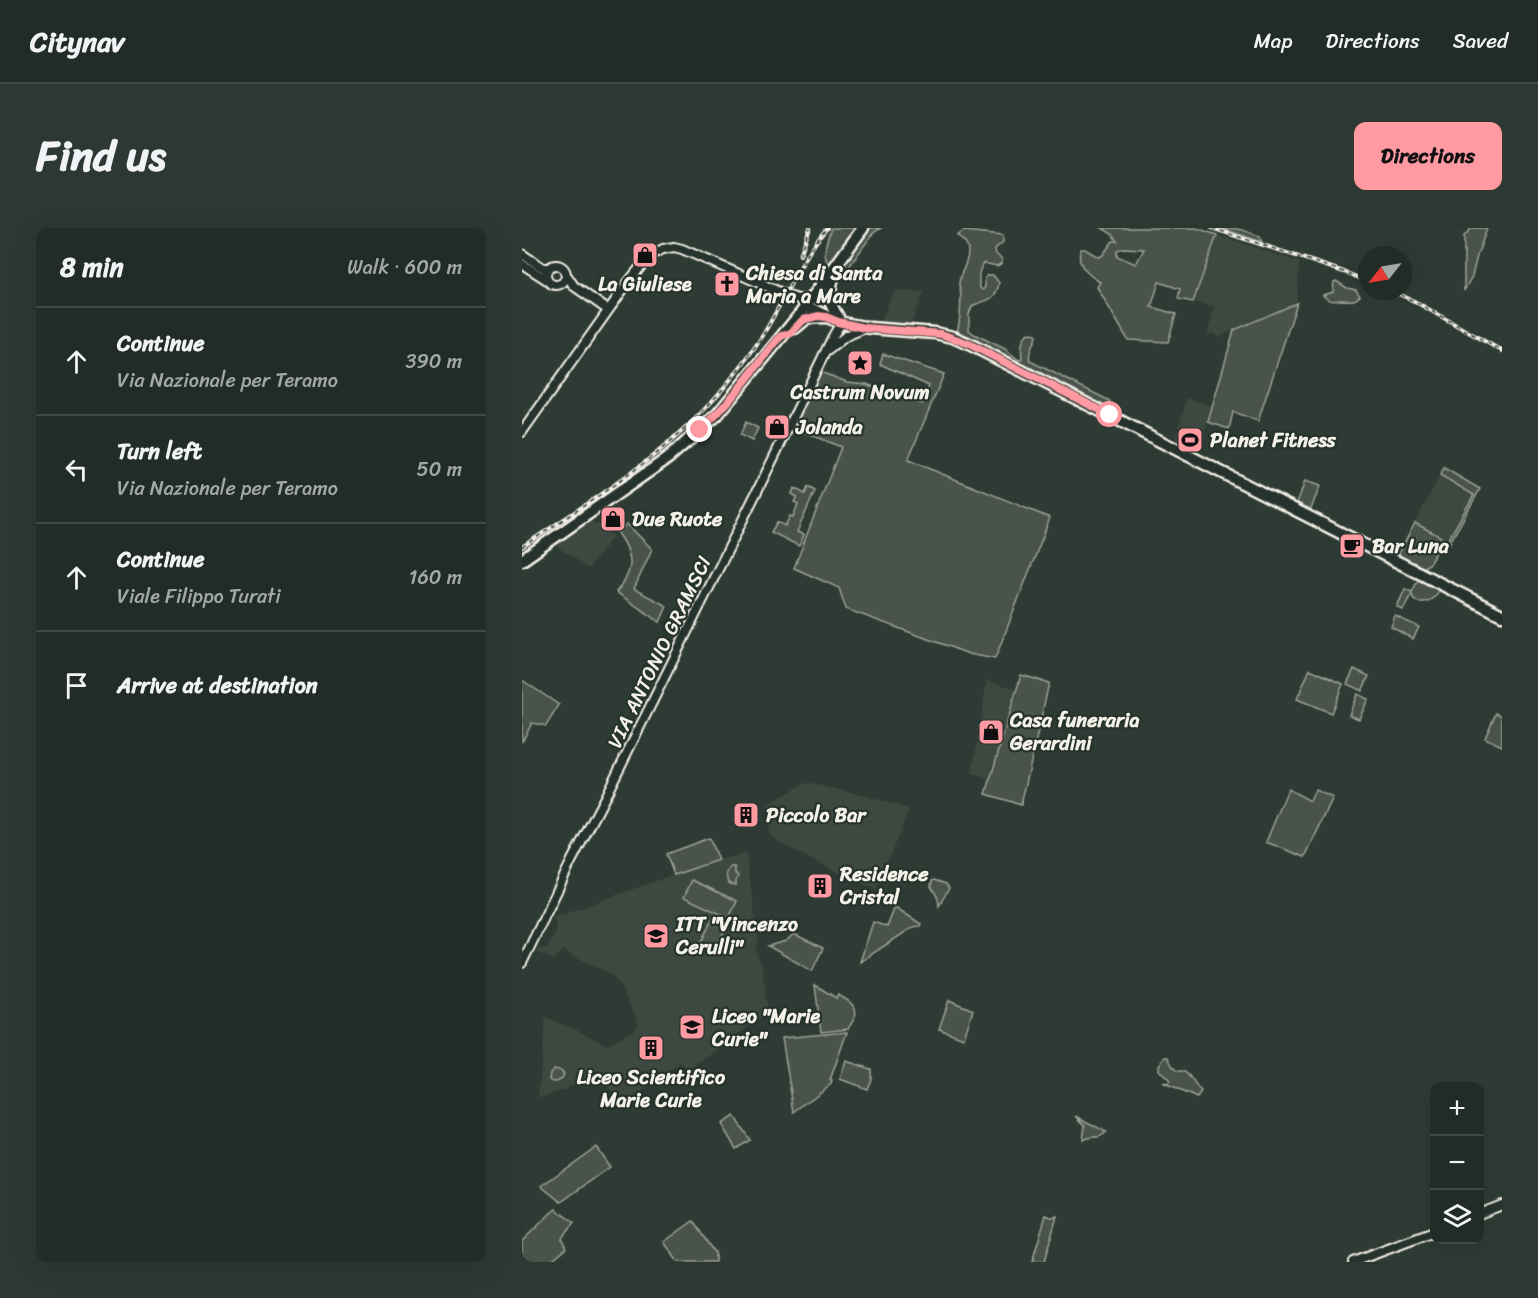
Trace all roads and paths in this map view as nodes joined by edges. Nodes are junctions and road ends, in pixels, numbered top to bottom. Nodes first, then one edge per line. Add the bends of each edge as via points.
1 (862, 231) edge
2 (522, 254) edge
3 (522, 264) edge
4 (835, 267) junction
5 (549, 268) junction
6 (565, 273) junction
7 (547, 280) junction
8 (558, 284) junction
9 (574, 286) junction
10 (809, 302) junction
11 (608, 310) junction
12 (826, 317) junction
13 (842, 320) junction
14 (865, 328) junction
15 (781, 336) junction
16 (836, 338) junction
17 (522, 432) edge
18 (522, 560) edge
19 (1502, 615) edge
20 (522, 963) edge
21 (1502, 1205) edge
22 (1484, 1212) edge
23 (1430, 1233) edge
24 (1353, 1262) edge

1 - 4 main road
2 - 5 street
3 - 7 street
4 - 10 main road
4 - 13 main road via 829,295
5 - 6 street via 558,266
5 - 7 street
6 - 8 street via 565,279
6 - 9 street
7 - 8 street
8 - 9 street
9 - 11 street
10 - 11 street, bridge via 674,248 649,256
10 - 12 main road
10 - 13 main road
10 - 15 main road
11 - 17 street
12 - 13 main road
12 - 15 main road via 807,318 791,333
12 - 16 street
13 - 14 main road
13 - 16 street, VIA ANTONIO GRAMSCI
14 - 16 street
14 - 19 main road via 934,333 967,343
15 - 18 main road via 717,415 668,458
16 - 20 street, VIA ANTONIO GRAMSCI via 824,355
21 - 22 street
23 - 24 street

